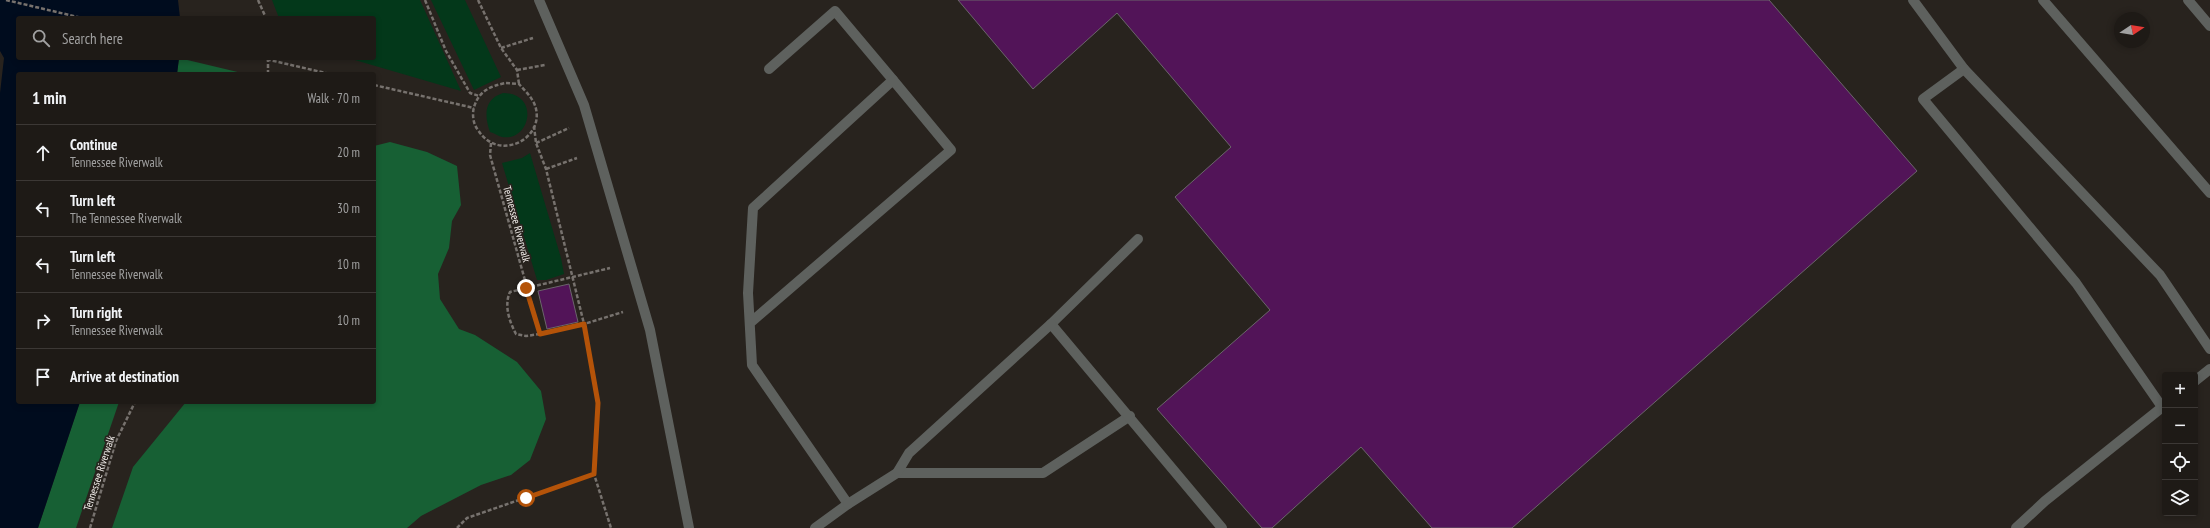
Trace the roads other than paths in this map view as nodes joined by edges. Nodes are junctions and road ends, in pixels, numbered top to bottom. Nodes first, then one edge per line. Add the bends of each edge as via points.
1 (539, 0) edge
2 (1913, 0) edge
3 (2043, 0) edge
4 (2188, 0) edge
5 (2210, 26) edge
6 (770, 69) dead end
7 (1964, 69) junction
8 (893, 80) junction
9 (2210, 193) edge
10 (1138, 240) dead end
11 (750, 323) junction
12 (1051, 324) junction
13 (2210, 348) edge
14 (2210, 370) edge
15 (2198, 379) edge
16 (2162, 403) edge
17 (2162, 408) edge
18 (1130, 416) junction
19 (897, 473) junction
20 (848, 504) junction
21 (689, 528) edge
22 (815, 528) edge
23 (1222, 528) edge
24 (2016, 528) edge

1 - 21 street via 584,106 650,330
2 - 7 street
3 - 9 street
4 - 5 street
6 - 8 street via 836,11
7 - 13 street via 2160,275
7 - 16 street via 1924,99 2076,283
8 - 11 street via 753,208 748,293
8 - 11 street via 951,150
10 - 12 street
11 - 20 street via 752,365
12 - 18 street
12 - 19 street via 909,453
14 - 15 street
17 - 24 street via 2045,501
18 - 19 street via 1043,473
18 - 23 street
19 - 20 street
20 - 22 street

